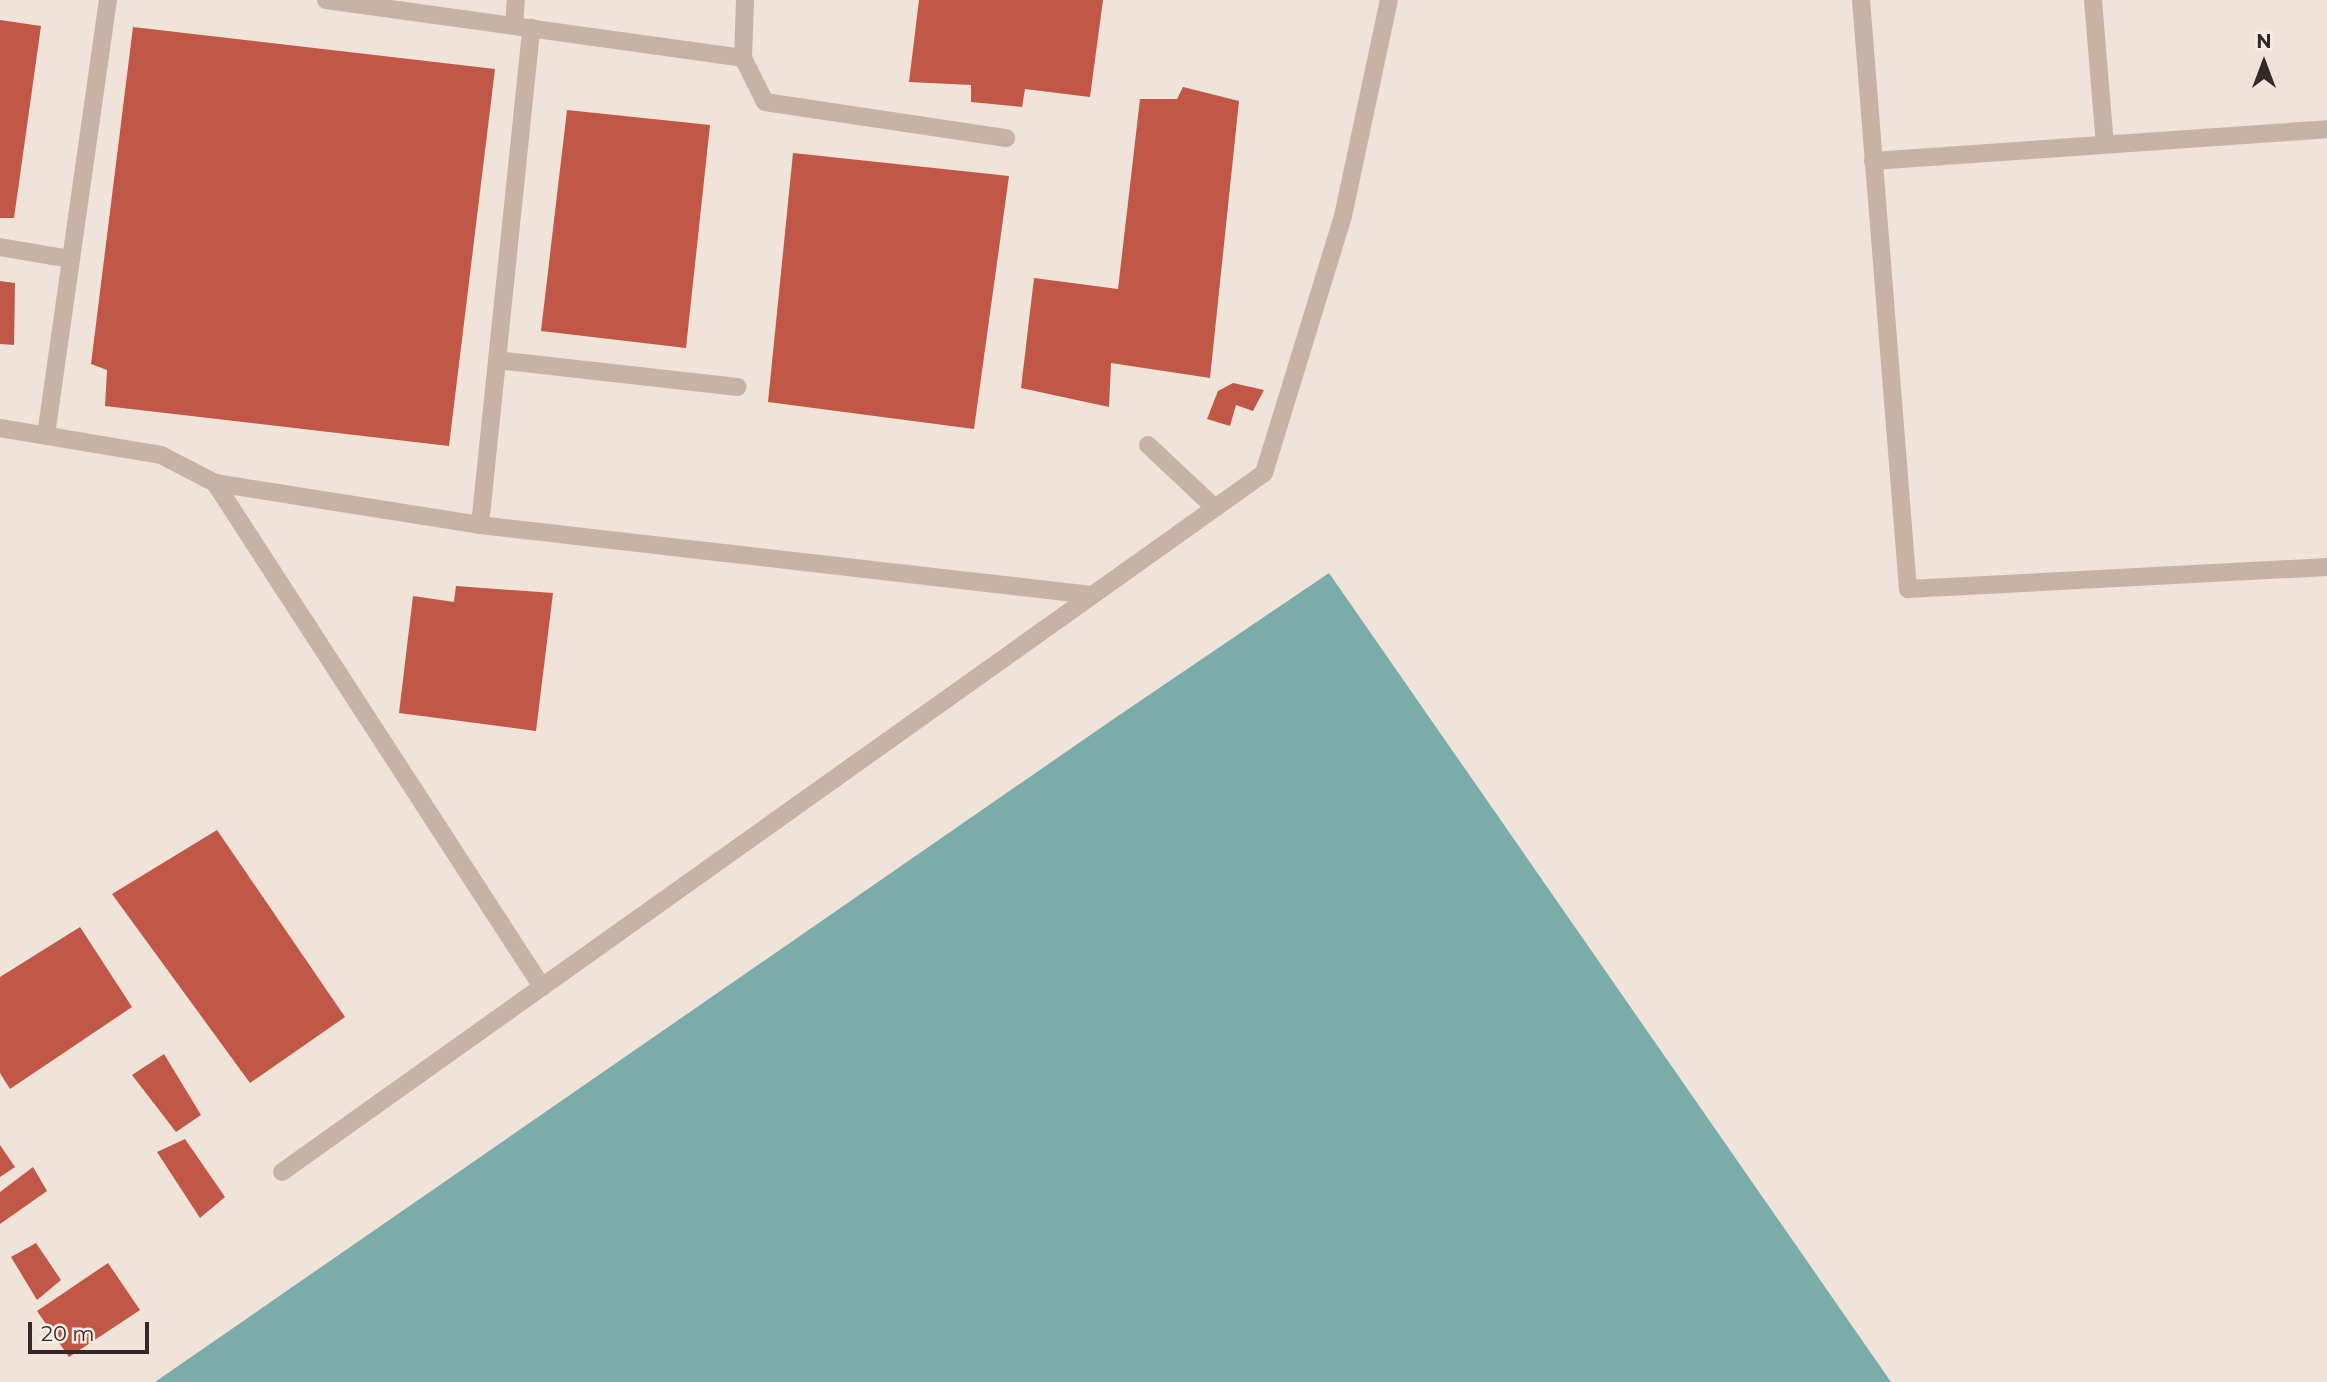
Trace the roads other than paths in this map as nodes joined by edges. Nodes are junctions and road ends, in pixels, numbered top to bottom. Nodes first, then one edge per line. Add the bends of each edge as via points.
1 (108, 0) edge
2 (327, 0) edge
3 (516, 0) edge
4 (745, 0) edge
5 (1389, 0) edge
6 (1861, 0) edge
7 (2093, 0) edge
8 (352, 1) edge
9 (522, 27) junction
10 (743, 58) junction
11 (2327, 129) edge
12 (1006, 138) dead end
13 (2105, 145) junction
14 (1873, 161) junction
15 (0, 247) edge
16 (71, 259) junction
17 (497, 360) junction
18 (737, 387) dead end
19 (0, 428) edge
20 (46, 435) junction
21 (1148, 445) dead end
22 (215, 483) junction
23 (1215, 508) junction
24 (480, 525) junction
25 (2327, 567) edge
26 (1093, 595) junction
27 (542, 987) junction
28 (282, 1172) dead end

1 - 16 street
2 - 8 street
3 - 9 street
4 - 10 street
5 - 23 street via 1343,216 1264,473
6 - 14 street
7 - 13 street
8 - 9 street
9 - 10 street
9 - 17 street
10 - 12 street via 765,102
11 - 13 street
13 - 14 street
14 - 25 street via 1908,589
15 - 16 street
16 - 20 street
17 - 18 street
17 - 24 street
19 - 20 street
20 - 22 street via 161,455
21 - 23 street
22 - 24 street
22 - 27 street
23 - 26 street
24 - 26 street
26 - 27 street
27 - 28 street

